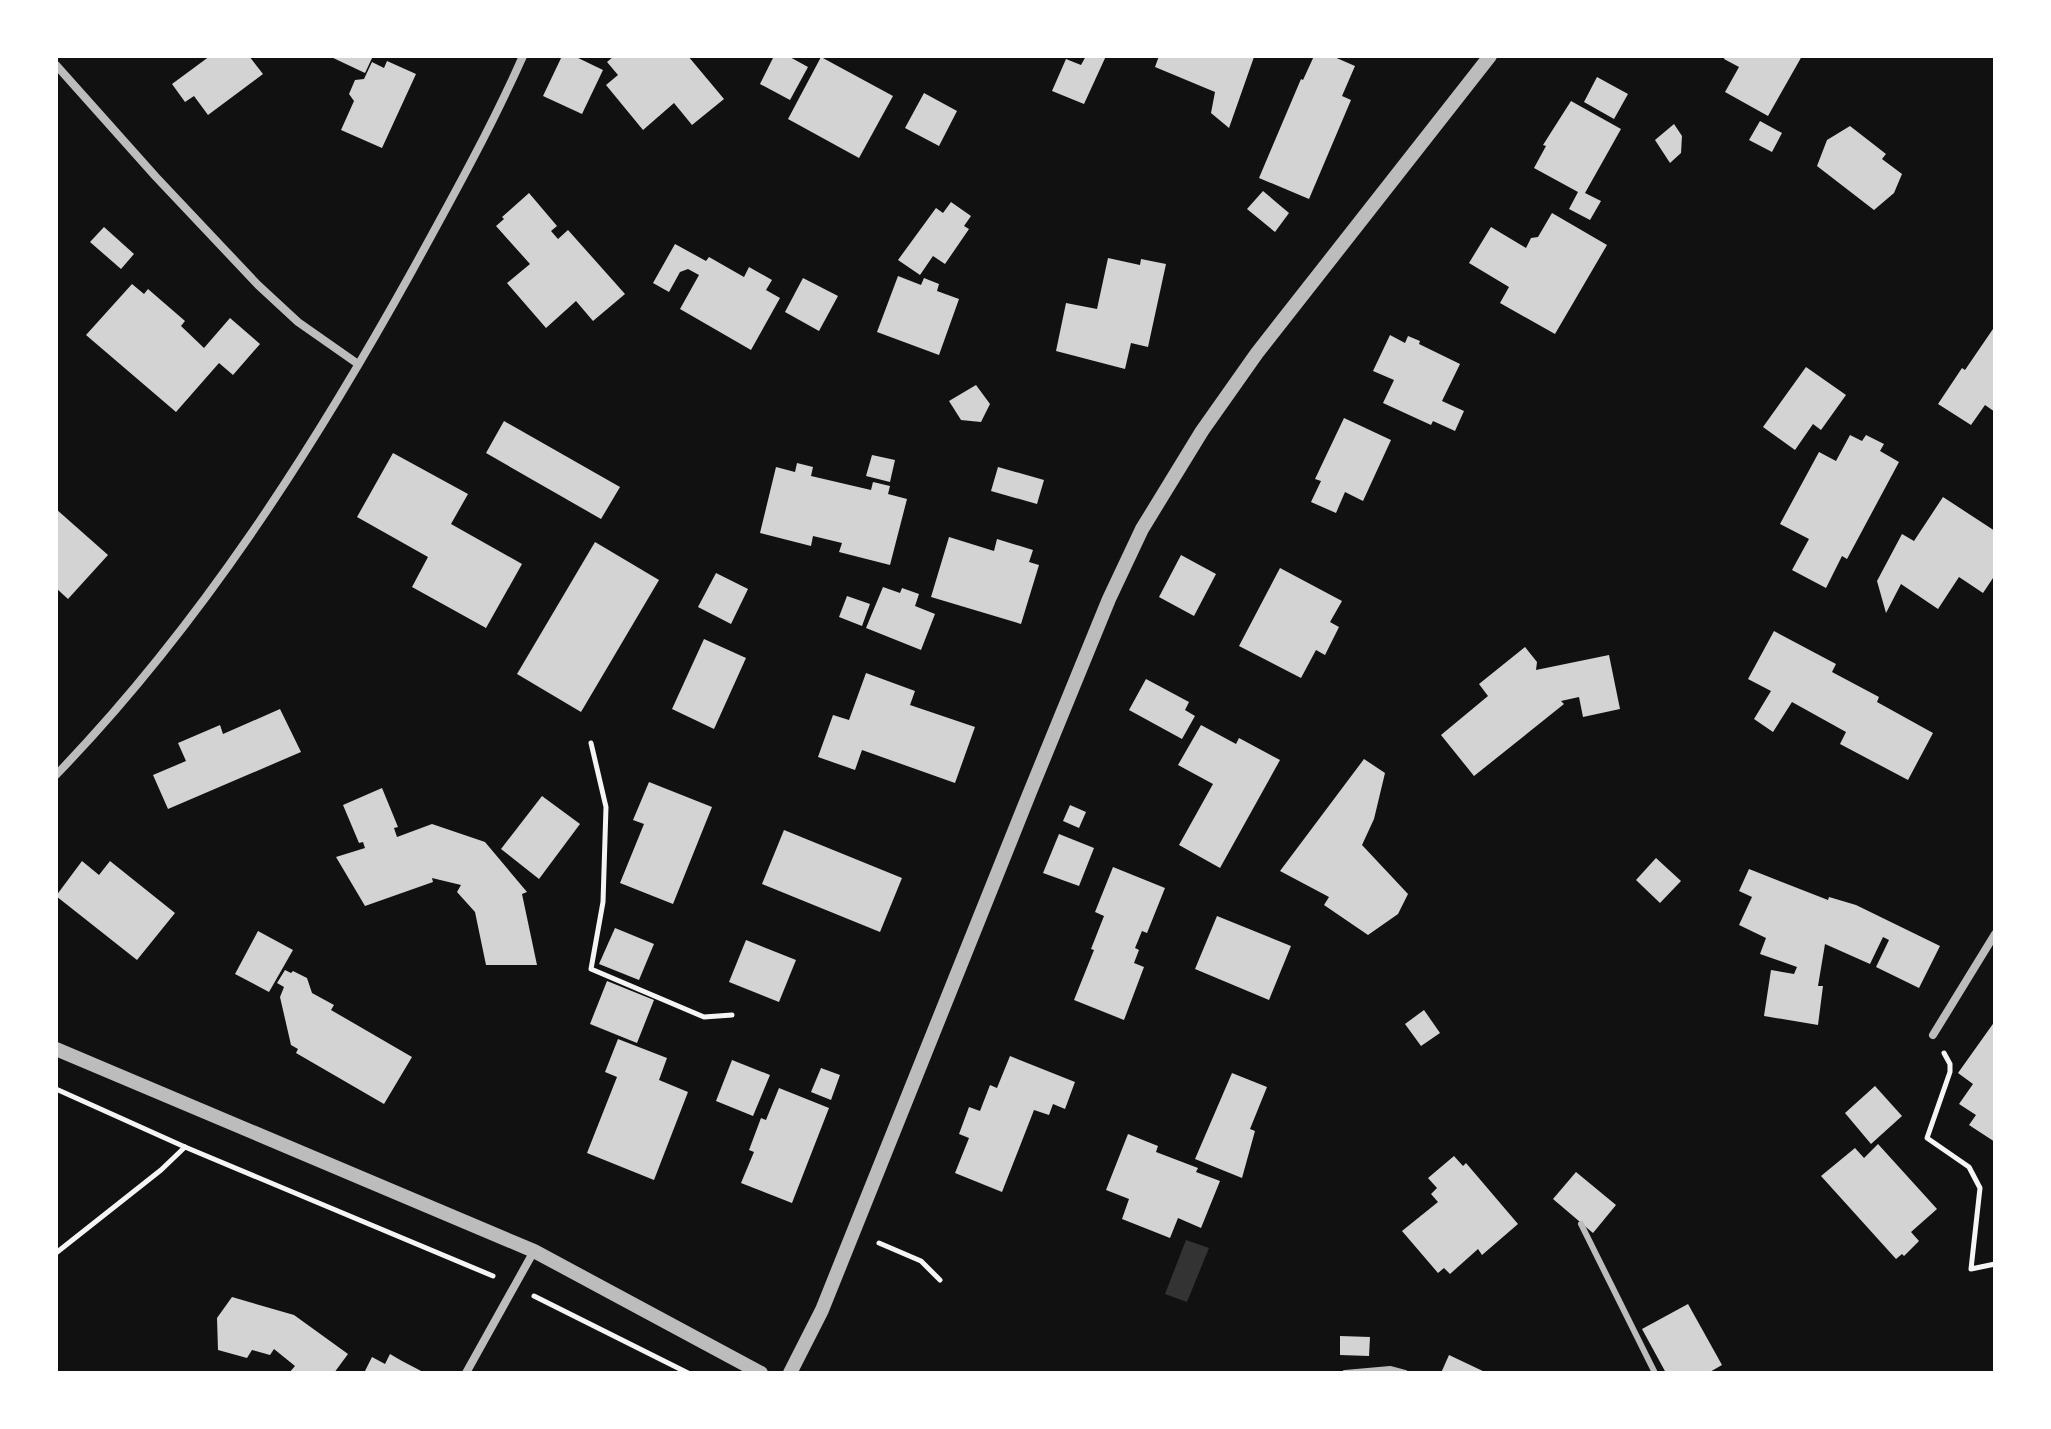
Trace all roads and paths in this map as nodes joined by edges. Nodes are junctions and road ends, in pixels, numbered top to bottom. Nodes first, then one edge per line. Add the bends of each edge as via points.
1 (523, 56) edge
2 (1490, 56) edge
3 (56, 65) edge
4 (358, 364) junction
5 (591, 743) dead end
6 (56, 775) edge
7 (1995, 934) edge
8 (732, 1015) dead end
9 (1933, 1035) dead end
10 (56, 1049) edge
11 (1950, 1072) dead end
12 (56, 1089) edge
13 (185, 1147) junction
14 (1581, 1224) dead end
15 (878, 1242) dead end
16 (534, 1251) junction
17 (56, 1253) edge
18 (1995, 1264) edge
19 (940, 1280) dead end
20 (513, 1285) junction
21 (466, 1373) edge
22 (688, 1373) edge
23 (761, 1373) edge
24 (790, 1373) edge
25 (1345, 1373) edge
26 (1405, 1373) edge
27 (1655, 1373) edge

1 - 4 street via 492,126
2 - 24 street via 1257,353 1142,529 827,1297
3 - 4 street via 258,285 298,322
4 - 6 street via 249,538 140,681
5 - 8 path via 606,807 603,902 591,969 704,1017
7 - 9 street
10 - 16 street
11 - 18 path via 1927,1138 1969,1167 1980,1188 1971,1269
12 - 13 path
13 - 17 path
13 - 20 path
14 - 27 lane
15 - 19 path via 921,1261
16 - 20 street
16 - 23 street
20 - 21 street
20 - 22 path
25 - 26 lane

